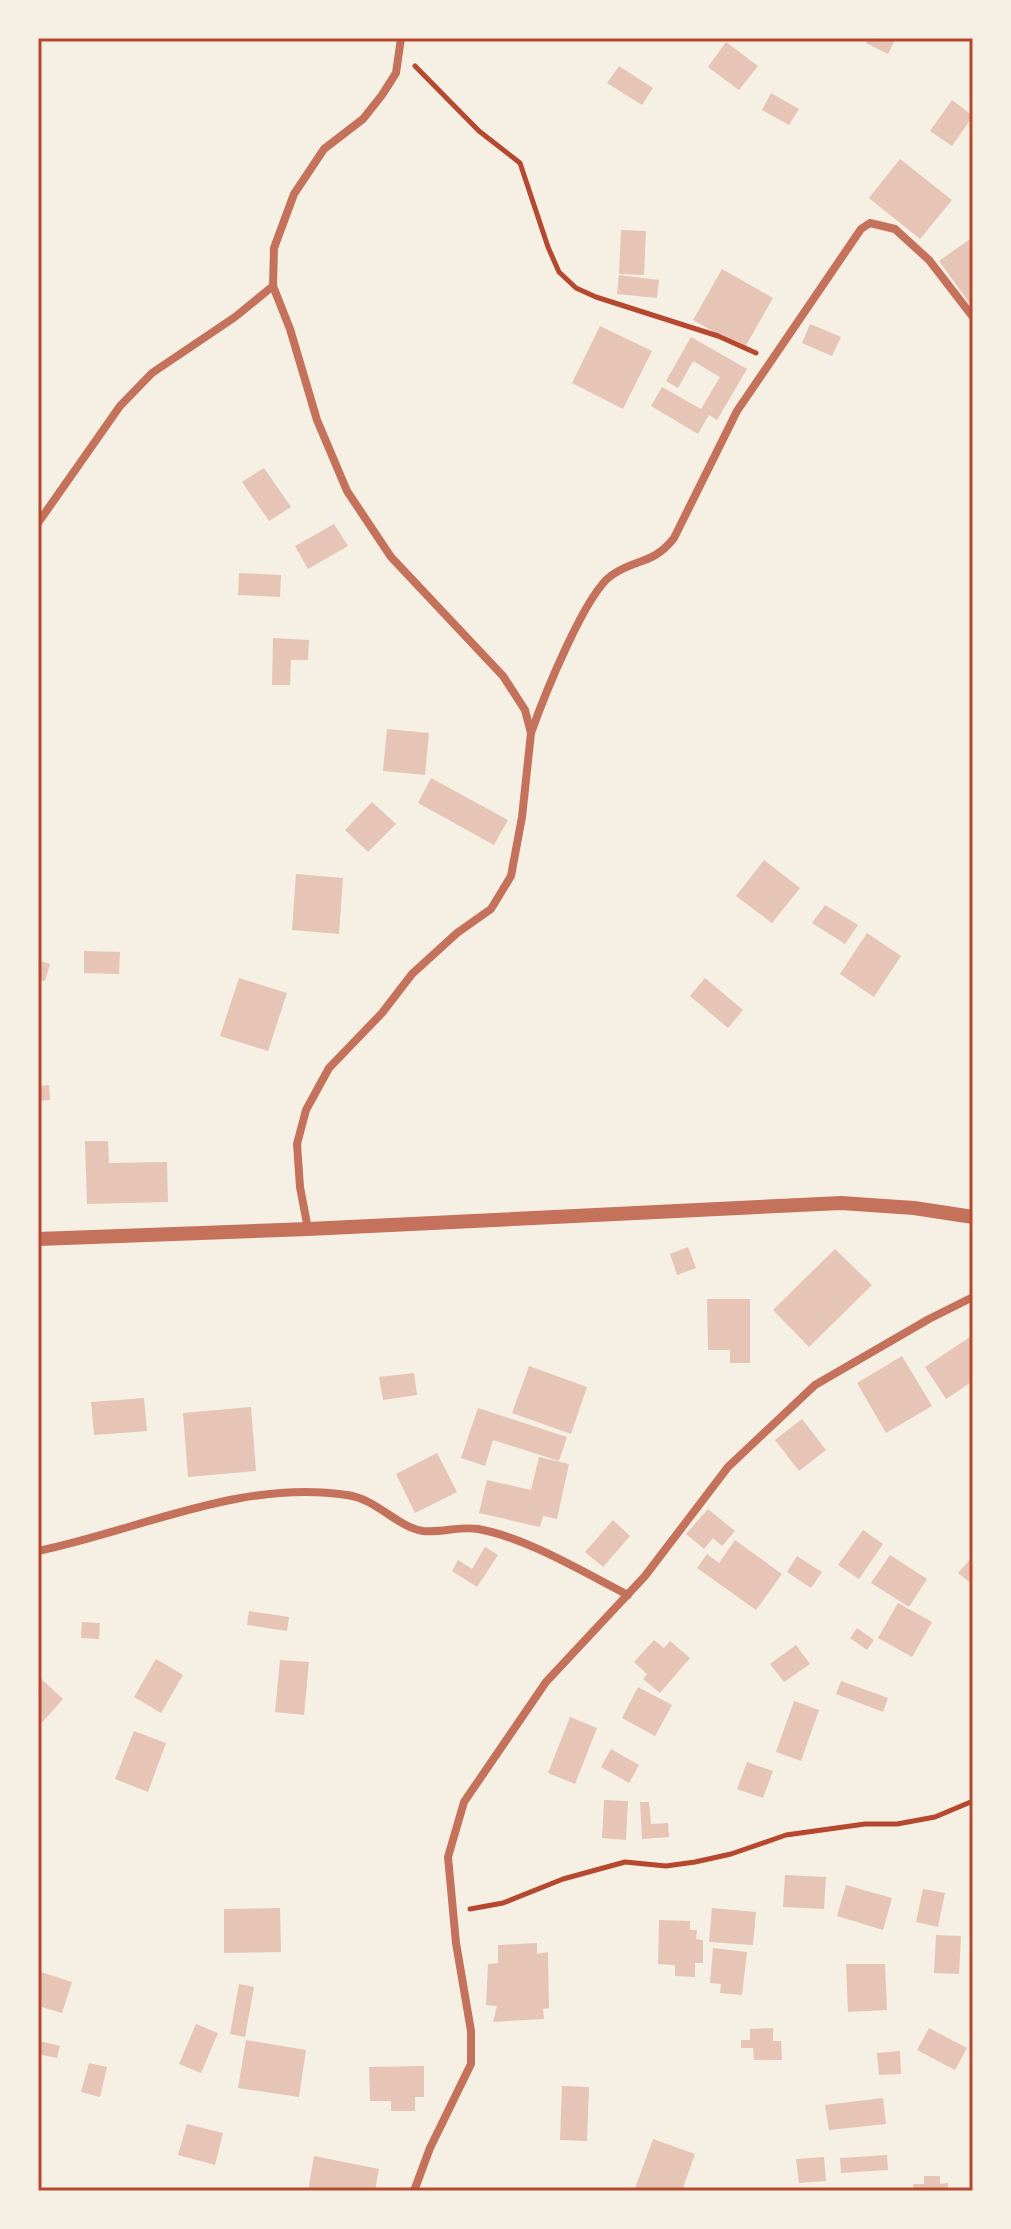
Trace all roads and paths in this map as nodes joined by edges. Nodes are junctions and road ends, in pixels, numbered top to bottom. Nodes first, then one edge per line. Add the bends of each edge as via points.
1 (400, 43) edge
2 (273, 286) junction
3 (973, 317) edge
4 (770, 360) junction
5 (38, 523) edge
6 (531, 733) junction
7 (973, 1217) edge
8 (308, 1229) junction
9 (38, 1239) edge
10 (973, 1297) edge
11 (38, 1551) edge
12 (628, 1595) junction
13 (973, 1801) edge
14 (453, 1913) junction
15 (414, 2191) edge

1 - 2 street via 396,73 382,95 363,119 324,149 294,194 274,248
1 - 4 path via 451,105 520,163 559,272 576,288 718,336
2 - 5 street via 152,373 120,406
2 - 6 street via 317,420 347,491 391,557 503,676 525,710
3 - 4 street via 929,260 895,229 870,223 850,242
4 - 6 street via 737,411 674,538 663,552 611,575 598,588 550,680
6 - 8 street via 511,876 491,909 412,974 329,1068 306,1110 297,1144
7 - 8 street via 841,1203
8 - 9 street
10 - 12 street via 815,1385 728,1467
11 - 12 street via 195,1507 277,1492 318,1491 352,1495 424,1531 477,1529 520,1543
12 - 14 street via 546,1682 464,1802 448,1857
13 - 14 path via 935,1817 786,1835 695,1862 625,1862 503,1903
14 - 15 street via 471,2064

